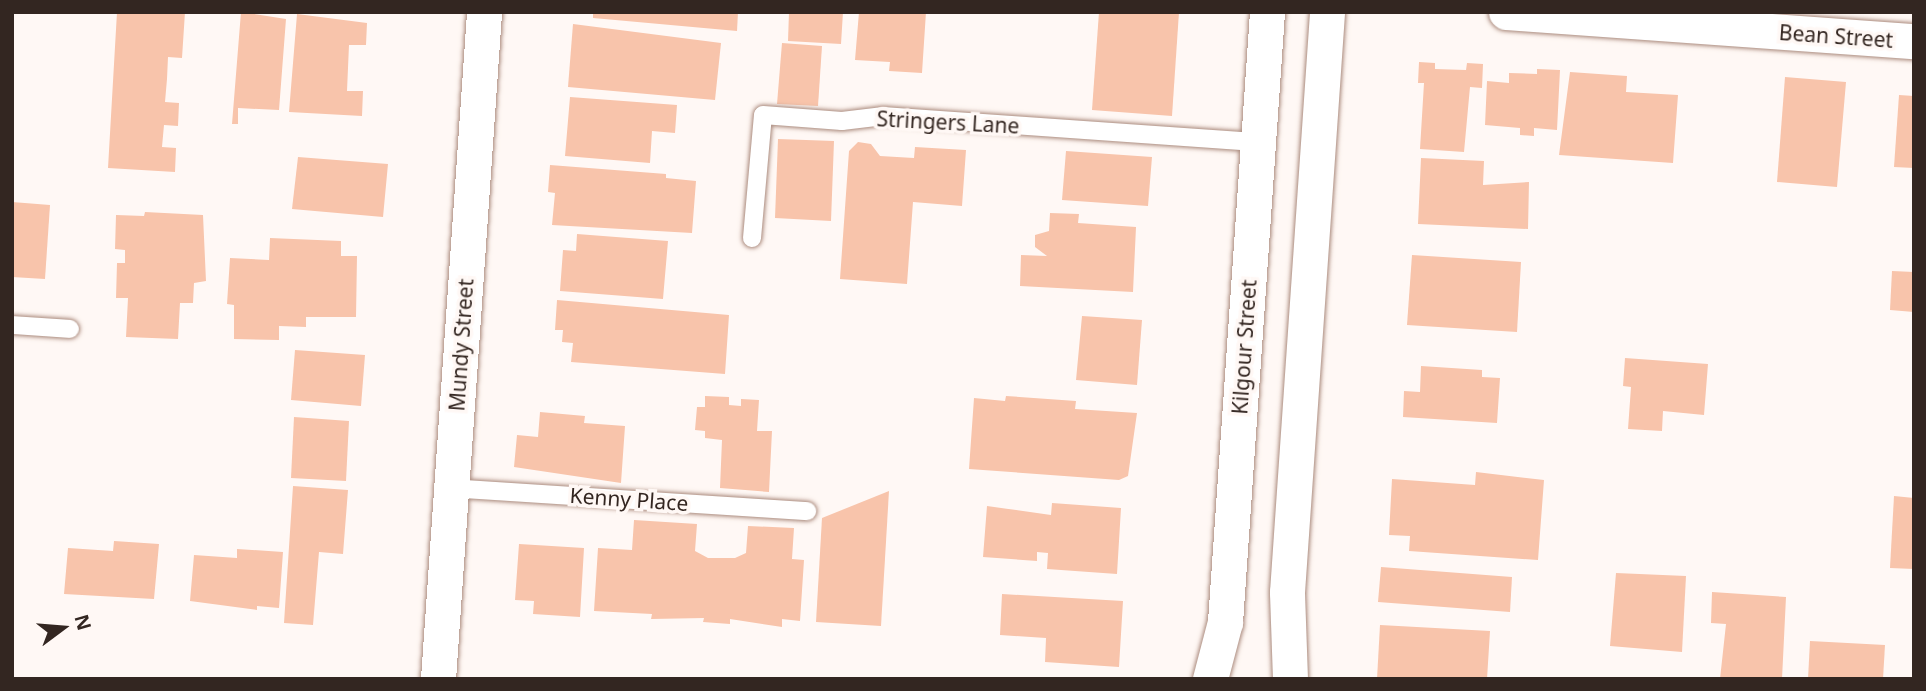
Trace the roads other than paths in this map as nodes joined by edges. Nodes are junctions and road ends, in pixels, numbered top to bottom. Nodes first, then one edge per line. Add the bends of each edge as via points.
1 (484, 12) edge
2 (1267, 12) edge
3 (1327, 12) edge
4 (1506, 12) edge
5 (1744, 21) edge
6 (1914, 41) edge
7 (1257, 142) junction
8 (752, 238) dead end
9 (12, 325) edge
10 (70, 329) dead end
11 (450, 488) junction
12 (807, 511) dead end
13 (438, 679) edge
14 (1210, 679) edge
15 (1290, 679) edge

1 - 11 street, Mundy Street
2 - 7 street, Kilgour Street
3 - 15 street via 1287,592
4 - 5 street, Bean Street
5 - 6 street, Bean Street
7 - 8 lane, Stringers Lane via 884,116 842,121 763,115
7 - 14 street, Kilgour Street via 1225,622
9 - 10 lane
11 - 12 lane, Kenny Place
11 - 13 street, Mundy Street

